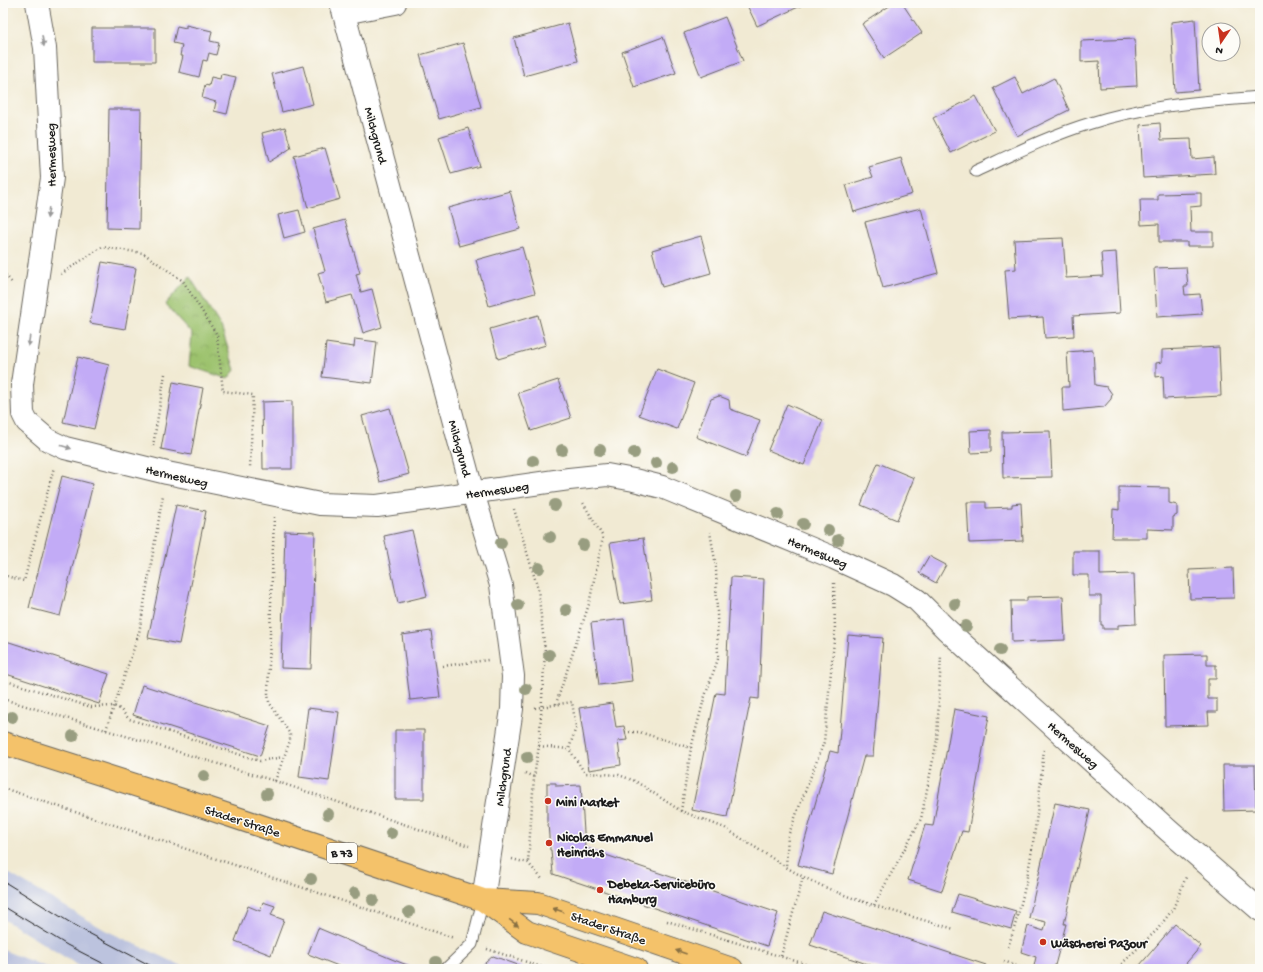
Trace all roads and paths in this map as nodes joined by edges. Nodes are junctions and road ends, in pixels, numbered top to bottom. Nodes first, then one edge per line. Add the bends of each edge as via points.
1 (37, 3) edge
2 (395, 3) edge
3 (343, 8) edge
4 (1260, 97) edge
5 (976, 171) dead end
6 (37, 290) junction
7 (165, 374) dead end
8 (65, 448) junction
9 (158, 470) junction
10 (569, 478) junction
11 (507, 488) junction
12 (248, 491) junction
13 (473, 493) junction
14 (275, 496) junction
15 (706, 505) junction
16 (834, 558) junction
17 (3, 574) edge
18 (946, 629) junction
19 (485, 660) dead end
20 (443, 666) dead end
21 (3, 680) edge
22 (3, 699) edge
23 (556, 704) junction
24 (114, 706) junction
25 (540, 708) junction
26 (512, 710) junction
27 (1048, 720) junction
28 (106, 730) junction
29 (625, 732) dead end
30 (3, 743) edge
31 (539, 746) junction
32 (691, 748) junction
33 (570, 749) junction
34 (283, 757) junction
35 (275, 781) junction
36 (3, 788) edge
37 (681, 810) junction
38 (491, 853) junction
39 (1194, 853) junction
40 (528, 863) junction
41 (786, 867) junction
42 (803, 877) junction
43 (545, 883) dead end
44 (483, 900) junction
45 (874, 905) junction
46 (1260, 910) edge
47 (659, 918) dead end
48 (954, 929) dead end
49 (472, 944) junction
50 (1008, 947) dead end
51 (781, 956) junction
52 (1004, 961) dead end
53 (446, 969) edge
54 (548, 969) edge
55 (636, 969) edge
56 (732, 969) edge
57 (821, 969) edge
58 (1024, 969) edge
59 (1116, 969) edge

1 -> 6 street, Hermesweg via 45,48 52,178
2 - 3 street
3 - 13 street, Milchgrund
4 - 5 lane via 1157,107 1092,122
6 -> 8 street, Hermesweg via 22,384 23,414 36,431
6 - 12 path via 102,247 143,253 183,281 217,335 223,391 253,396
7 - 9 path
8 -> 9 street, Hermesweg
8 - 17 path via 55,463 24,581
9 - 12 street, Hermesweg
9 - 24 path via 139,633
10 - 11 street, Hermesweg
10 - 15 street, Hermesweg via 607,475 634,480 662,487
10 - 23 path via 603,537 589,604
11 - 13 street, Hermesweg
11 - 25 path via 538,589 545,652
12 - 14 street, Hermesweg
13 - 14 street, Hermesweg via 377,506 320,504
13 - 26 street, Milchgrund via 501,585 513,676
14 - 34 path via 268,693 269,702 290,734 290,741
15 - 16 street, Hermesweg
15 - 32 path via 716,566 718,659
16 - 18 street, Hermesweg via 893,585 917,600
16 - 41 path via 835,631 824,742 788,836
18 - 27 street, Hermesweg
18 - 45 path via 942,647 937,740 921,819
19 - 20 path
21 - 24 path via 91,708
22 - 28 path
23 - 25 path
23 - 33 path via 572,702 576,727
24 - 28 path
24 - 34 path via 129,719 260,761
25 - 26 path
25 - 31 path
26 - 38 street, Milchgrund
27 - 39 street, Hermesweg
27 - 50 path via 1036,830 1019,914
28 - 35 path
29 - 32 path via 639,732
30 - 44 main road, Stader Straße / B 73
31 - 33 path
31 - 40 path via 534,777
32 - 37 path
33 - 37 path via 585,773 619,775 635,781
34 - 35 path
35 - 38 path
36 - 49 path
37 - 41 path via 725,828
38 - 40 path
38 - 44 street, Milchgrund
39 - 46 street, Hermesweg
39 - 59 path via 1173,909 1158,930
40 - 43 path
41 - 42 path
42 - 45 path
42 - 51 path
44 - 49 lane
44 -> 55 main road, Stader Straße / B 73 via 527,932
56 -> 44 main road, Stader Straße / B 73 via 538,903
45 - 48 path
47 - 51 path
49 - 53 lane
49 - 54 path
51 - 57 path
52 - 58 path

